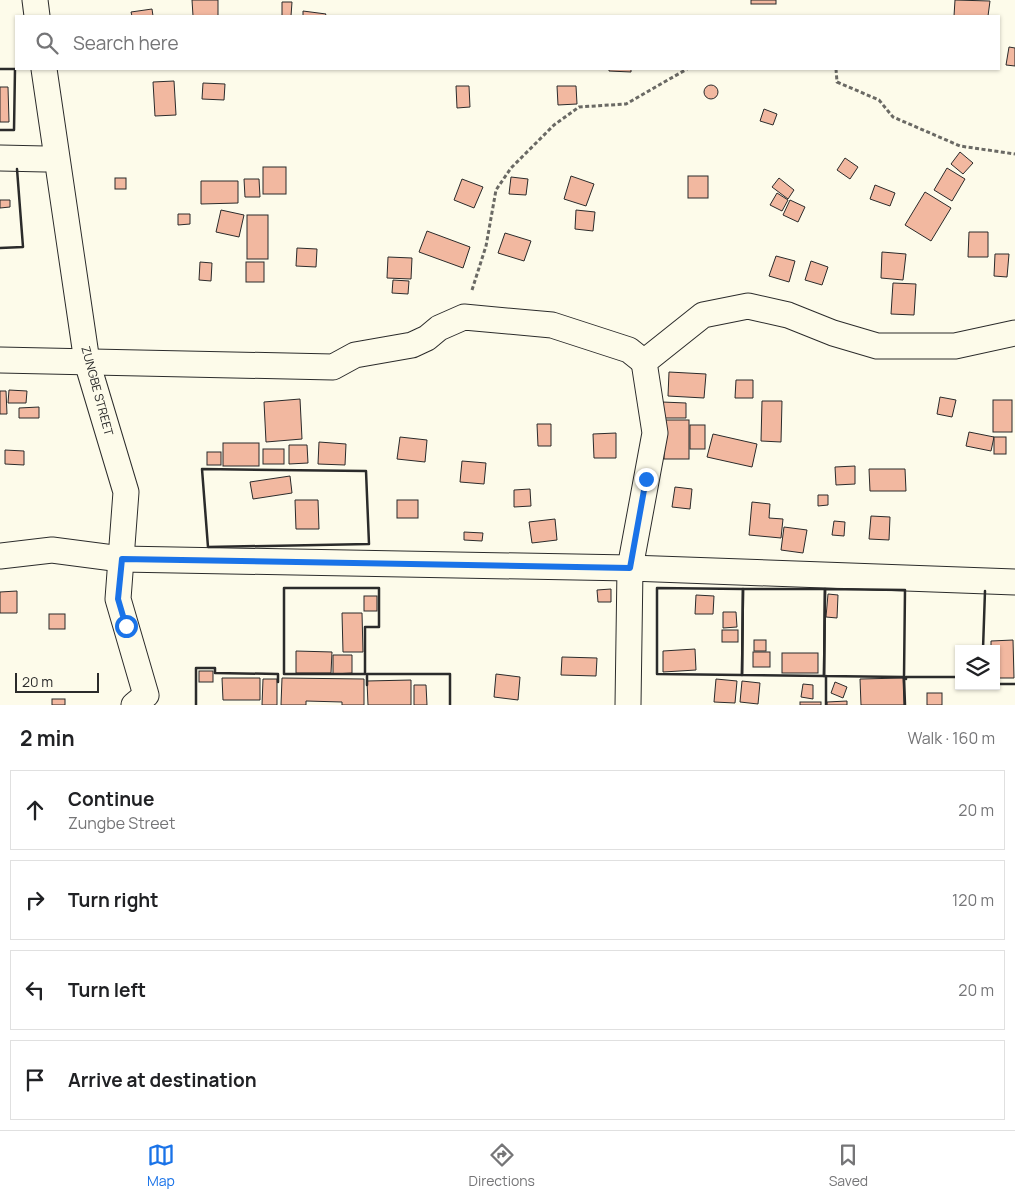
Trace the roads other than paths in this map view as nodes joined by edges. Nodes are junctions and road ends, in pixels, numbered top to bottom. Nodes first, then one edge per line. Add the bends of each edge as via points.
1 (35, 0) edge
2 (37, 15) edge
3 (44, 70) edge
4 (0, 158) edge
5 (45, 159) dead end
6 (1015, 333) edge
7 (0, 360) edge
8 (87, 362) junction
9 (644, 362) junction
10 (0, 556) edge
11 (122, 559) junction
12 (630, 568) junction
13 (1015, 582) edge
14 (134, 705) edge
15 (628, 705) edge

1 - 2 street
3 - 8 street, ZUNGBE STREET
4 - 5 street
6 - 9 street via 955,346 877,346 788,315 748,306 703,315
7 - 8 street
8 - 9 street via 332,367 355,355 412,345 464,317 552,325 629,350
8 - 11 street, ZUNGBE STREET via 126,492
9 - 12 street via 655,433
10 - 11 street via 52,550
11 - 12 street
11 - 14 street, ZUNGBE STREET via 118,599 146,695
12 - 13 street
12 - 15 street

